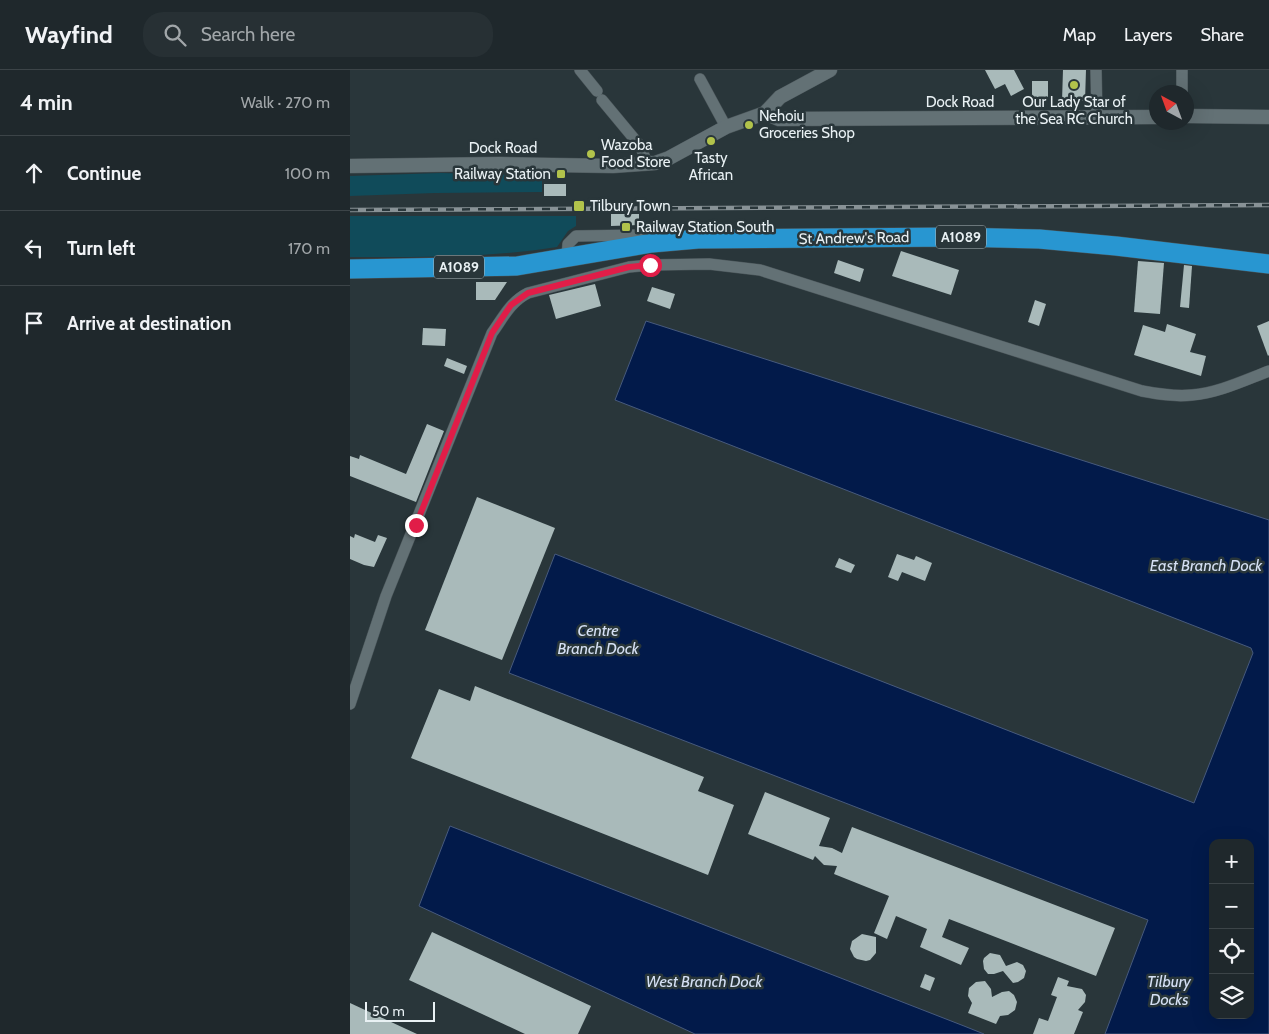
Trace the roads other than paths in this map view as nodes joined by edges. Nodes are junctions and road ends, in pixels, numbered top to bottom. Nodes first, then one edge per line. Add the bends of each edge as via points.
1 (580, 70) edge
2 (1096, 70) edge
3 (1182, 70) edge
4 (823, 72) edge
5 (700, 78) dead end
6 (1182, 85) edge
7 (765, 113) junction
8 (1194, 116) edge
9 (1149, 117) edge
10 (1269, 117) edge
11 (1097, 118) junction
12 (726, 127) junction
13 (651, 163) junction
14 (350, 166) edge
15 (1269, 264) edge
16 (350, 269) edge
17 (1269, 371) edge
18 (350, 704) edge

1 - 13 street
2 - 11 street
3 - 6 street
4 - 7 street via 780,98
5 - 12 street
7 - 11 street, Dock Road via 779,119
7 - 12 street, Dock Road
8 - 10 street
9 - 11 street, Dock Road
12 - 13 street, Dock Road via 669,158
13 - 14 street, Dock Road via 613,166
15 - 16 highway, St Andrew's Road / A1089 via 1039,239 957,237 698,239 652,242 517,266
17 - 18 street via 1193,395 1142,391 760,270 718,265 629,267 528,293 511,305 492,333 386,596

